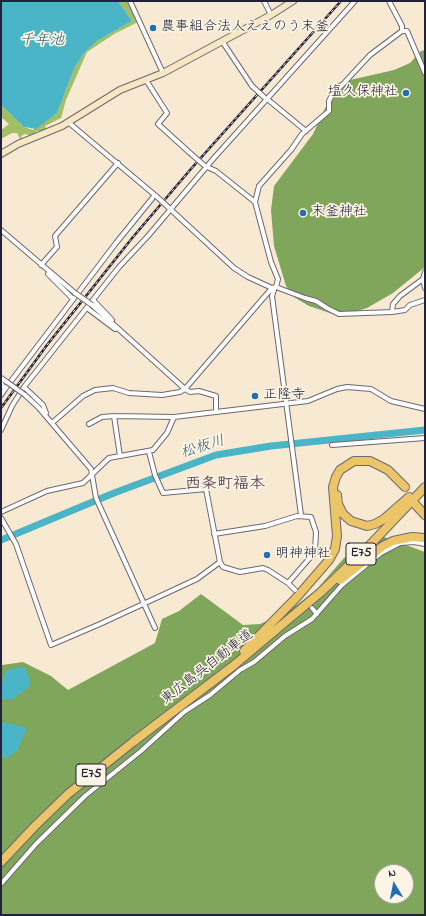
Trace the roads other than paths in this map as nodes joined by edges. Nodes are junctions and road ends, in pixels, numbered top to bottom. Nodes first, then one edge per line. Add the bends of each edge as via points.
1 (130, 1) edge
2 (264, 1) edge
3 (292, 1) edge
4 (355, 1) edge
5 (389, 1) edge
6 (270, 15) junction
7 (402, 31) junction
8 (222, 41) junction
9 (163, 73) junction
10 (425, 73) edge
11 (146, 80) junction
12 (266, 98) junction
13 (68, 122) junction
14 (306, 131) junction
15 (1, 154) edge
16 (118, 163) junction
17 (206, 166) junction
18 (155, 196) junction
19 (255, 202) junction
20 (169, 208) junction
21 (1, 230) edge
22 (41, 265) junction
23 (48, 271) junction
24 (425, 272) edge
25 (423, 279) junction
26 (274, 287) junction
27 (425, 288) edge
28 (73, 299) junction
29 (425, 300) edge
30 (92, 303) junction
31 (87, 308) junction
32 (392, 312) junction
33 (118, 329) junction
34 (1, 378) edge
35 (1, 383) edge
36 (24, 387) junction
37 (5, 389) junction
38 (185, 389) junction
39 (1, 395) edge
40 (287, 404) junction
41 (425, 409) edge
42 (216, 411) junction
43 (45, 415) junction
44 (114, 416) junction
45 (174, 417) junction
46 (52, 423) junction
47 (89, 424) dead end
48 (1, 430) edge
49 (425, 438) edge
50 (332, 445) dead end
51 (149, 452) junction
52 (120, 456) junction
53 (93, 474) junction
54 (89, 479) junction
55 (425, 481) edge
56 (93, 482) junction
57 (425, 487) edge
58 (425, 510) edge
59 (1, 512) edge
60 (301, 515) junction
61 (425, 515) edge
62 (1, 518) edge
63 (214, 534) junction
64 (425, 538) edge
65 (425, 544) edge
66 (220, 562) junction
67 (288, 583) junction
68 (295, 590) dead end
69 (144, 603) junction
70 (312, 608) dead end
71 (317, 614) junction
72 (292, 616) junction
73 (155, 628) dead end
74 (191, 699) junction
75 (1, 862) edge
76 (1, 884) edge

1 - 9 street
2 - 6 street
3 - 6 street
4 - 12 street
5 - 7 street
6 - 8 street
7 - 10 street via 407,31
7 - 14 street via 370,55 331,97 329,111
8 - 9 street
8 - 12 street, bridge via 252,86
9 - 11 street
11 - 13 street via 120,90
11 - 17 street, bridge via 167,113 158,124
12 - 14 street
12 - 17 street
13 - 15 street
13 - 16 street
14 - 19 street via 262,182
16 - 18 street
16 - 22 street via 55,236 57,247
17 - 19 street
17 - 20 street
18 - 20 street, bridge
18 - 28 street
19 - 26 street via 278,279
20 - 26 street via 234,268 248,277
20 - 30 street
21 - 22 street
22 - 23 street
23 - 28 street via 46,273
23 - 30 street, bridge
24 - 25 street
25 - 27 street
25 - 32 street via 400,296 393,304
26 - 32 street via 316,301 339,314
26 - 38 street
26 - 40 street via 272,296
28 - 37 street
29 - 32 street via 410,305 405,310
30 - 31 street
30 - 33 street
31 - 33 street
31 - 36 street
33 - 38 street
34 - 43 street, bridge via 25,395
35 - 37 street
36 - 43 street via 42,405
36 - 48 street
37 - 39 street
38 - 42 street via 216,396
38 - 46 street via 162,395 129,393 113,388 95,390 83,396
40 - 41 street via 308,401 337,389 361,388 375,390 391,401
40 - 42 street
40 - 60 street
42 - 45 street
43 - 46 street
44 - 45 street
44 - 47 street via 102,417
44 - 52 street
45 - 51 street via 167,433
46 - 53 street
49 - 50 street
51 - 52 street
51 - 63 street via 163,493 206,489
52 - 53 street via 109,458
53 - 54 street
53 - 56 street
54 - 56 street
54 - 59 street via 83,483 48,491
55 - 74 highway via 393,513 367,526 351,521 343,514 338,504 340,479 347,470 368,464 378,468 403,488 388,470 370,461 354,462 340,470 333,487 336,536 335,549 329,560 298,597
56 - 69 street via 96,498
57 - 72 highway, 東広島呉自動車道 / E75 via 368,547
58 - 61 highway via 415,502
60 - 63 street via 265,526
60 - 67 street via 311,516 313,520 316,546 310,559
62 - 69 street via 16,544 51,645
63 - 66 street
64 - 72 highway via 402,537 383,546
65 - 71 street via 406,542 386,549 342,585
66 - 67 street via 223,567 240,572 263,568
66 - 69 street via 197,579
67 - 68 street
69 - 73 street
70 - 71 street
71 - 76 street via 184,712 142,751 85,796 36,844
72 - 74 highway, 東広島呉自動車道 / E75
74 - 75 highway, 東広島呉自動車道 / E75 via 68,794

